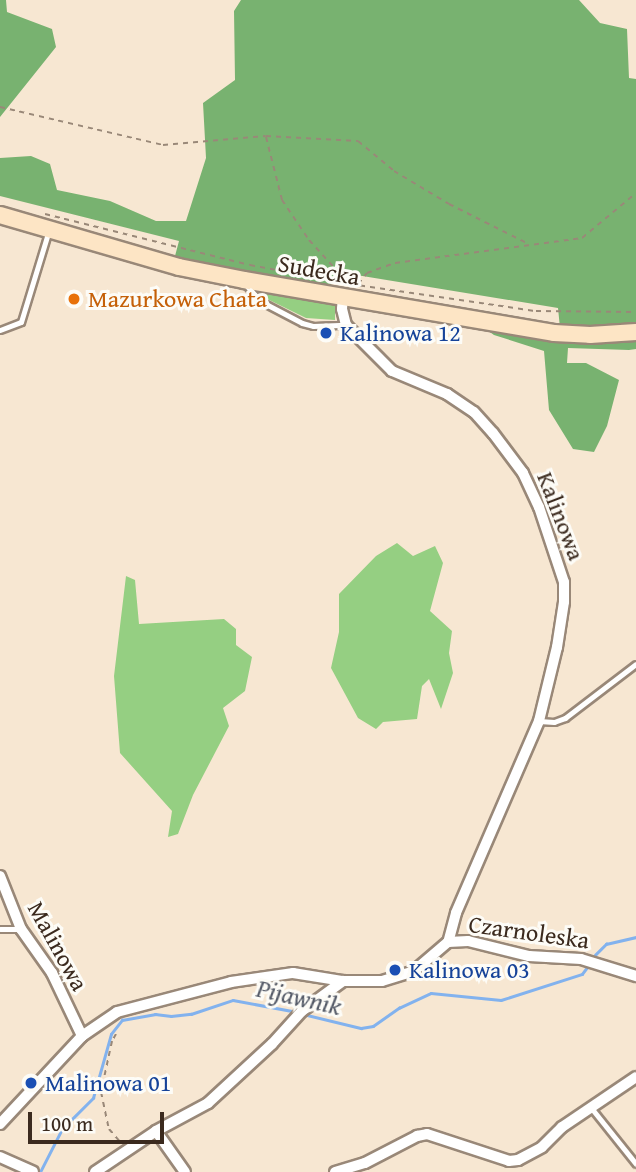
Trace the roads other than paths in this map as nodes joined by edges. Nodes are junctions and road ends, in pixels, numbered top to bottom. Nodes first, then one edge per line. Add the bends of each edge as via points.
1 (0, 215) edge
2 (47, 222) junction
3 (43, 253) junction
4 (52, 255) dead end
5 (244, 280) junction
6 (346, 291) junction
7 (346, 325) junction
8 (0, 330) edge
9 (636, 332) edge
10 (636, 664) edge
11 (539, 721) junction
12 (0, 876) edge
13 (0, 929) edge
14 (21, 929) junction
15 (448, 942) junction
16 (636, 976) edge
17 (343, 981) junction
18 (82, 1036) junction
19 (636, 1077) edge
20 (592, 1109) junction
21 (0, 1124) edge
22 (156, 1131) junction
23 (0, 1157) edge
24 (636, 1164) edge
25 (33, 1172) edge
26 (95, 1172) edge
27 (185, 1172) edge
28 (335, 1172) edge

1 - 2 main road, Sudecka
2 - 3 lane
2 - 5 main road, Sudecka via 178,267
3 - 4 lane
3 - 8 lane via 21,322
5 - 6 main road, Sudecka
5 - 7 lane via 260,301 302,323
6 - 7 street via 342,309
6 - 9 main road, Sudecka via 554,333
7 - 11 street, Kalinowa via 392,371 447,394 474,412 523,473 564,582 557,647
10 - 11 lane via 565,718
11 - 15 street, Kalinowa via 456,913
12 - 14 street, Malinowa
13 - 14 lane
14 - 18 street, Malinowa via 52,972
15 - 16 street, Czarnoleska via 480,942 529,956 582,959
15 - 17 street, Czarnoleska via 414,971 382,981
17 - 18 street, Czarnoleska via 293,973 231,982 132,1006
17 - 22 street via 298,1015 208,1103
18 - 21 street, Czarnoleska
19 - 20 street
20 - 24 lane
20 - 28 street via 518,1160 427,1134
22 - 26 street
22 - 27 street
23 - 25 street

